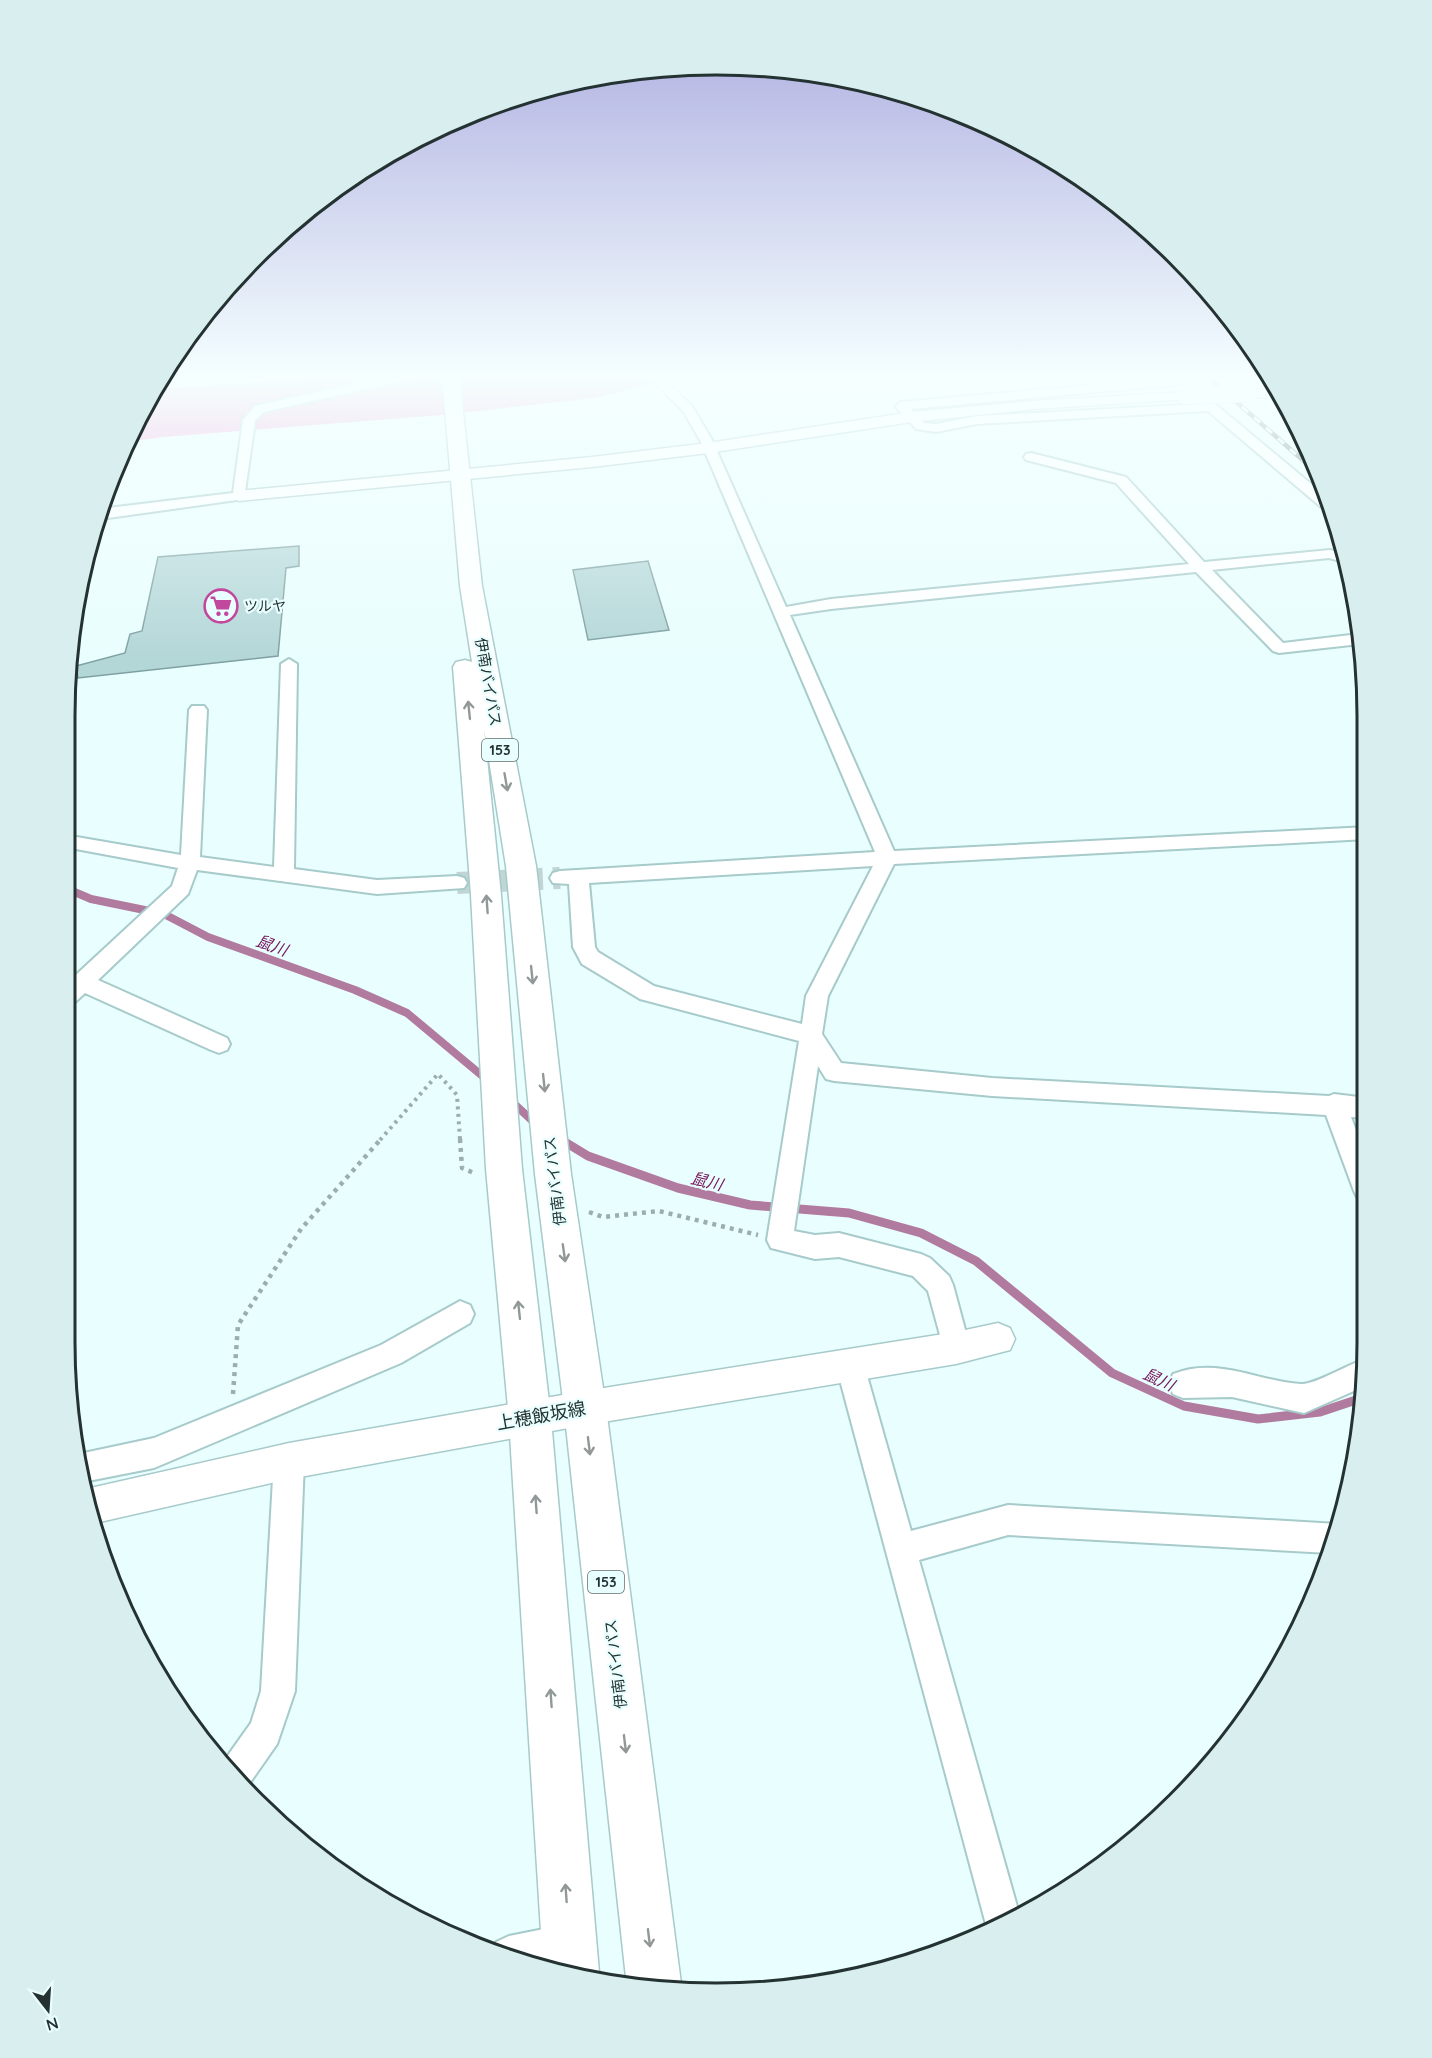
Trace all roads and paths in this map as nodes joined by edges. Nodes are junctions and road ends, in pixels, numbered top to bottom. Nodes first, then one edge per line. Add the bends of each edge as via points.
1 (242, 471) edge
2 (453, 471) edge
3 (498, 471) edge
4 (718, 471) edge
5 (1086, 471) edge
6 (1287, 471) edge
7 (453, 476) junction
8 (239, 496) junction
9 (1318, 497) edge
10 (108, 512) edge
11 (1336, 556) edge
12 (1200, 567) junction
13 (781, 612) junction
14 (1353, 640) edge
15 (289, 664) dead end
16 (198, 710) dead end
17 (1357, 833) edge
18 (75, 843) edge
19 (887, 858) junction
20 (190, 863) junction
21 (284, 875) junction
22 (458, 883) tunnel mouth
23 (82, 982) junction
24 (75, 988) edge
25 (811, 1035) junction
26 (219, 1044) dead end
27 (1334, 1104) junction
28 (1357, 1107) edge
29 (1357, 1163) edge
30 (494, 1173) junction
31 (581, 1210) dead end
32 (781, 1233) junction
33 (460, 1314) dead end
34 (998, 1339) dead end
35 (956, 1348) junction
36 (850, 1365) junction
37 (1356, 1376) edge
38 (1183, 1384) dead end
39 (585, 1408) junction
40 (530, 1419) junction
41 (231, 1421) junction
42 (289, 1461) junction
43 (87, 1467) edge
44 (96, 1505) edge
45 (1326, 1538) edge
46 (901, 1549) junction
47 (239, 1770) edge
48 (1001, 1916) edge
49 (534, 1956) edge
50 (570, 1958) edge
51 (654, 1980) edge

1 - 8 street
2 - 7 highway, 伊南バイパス / 153
3 - 7 street
4 - 13 street
5 - 12 street via 1121,480
6 - 9 street
7 - 8 street
30 -> 7 highway, 伊南バイパス / 153 via 496,1026
7 -> 39 highway, 伊南バイパス / 153 via 521,866 554,1174
8 - 10 street
11 - 12 street
12 - 13 street
12 - 14 street via 1279,648
13 - 19 street
15 - 21 street
16 - 20 street
17 - 19 street
18 - 20 street
19 - 25 street via 818,996
19 - 25 street via 570,877 590,958 648,993
20 - 21 street
20 - 23 street via 181,889
21 - 22 street via 377,887
23 - 24 street
23 - 26 street
25 - 27 street via 834,1072 992,1087
25 - 32 street
27 - 28 street
27 - 29 street
40 -> 30 highway, 伊南バイパス / 153
30 - 41 path via 462,1168 457,1095 438,1074 301,1229 238,1325
31 - 32 path via 603,1217 659,1211
32 - 35 street via 815,1246 839,1245 921,1266 940,1285
33 - 41 street via 391,1354
34 - 35 street, 上穂飯坂線
35 - 36 street, 上穂飯坂線
36 - 39 street, 上穂飯坂線
36 - 46 street
37 - 38 street via 1304,1399 1232,1383
39 - 40 street, 上穂飯坂線
39 -> 51 highway, 伊南バイパス / 153
40 - 42 street, 上穂飯坂線
50 -> 40 highway, 伊南バイパス / 153
41 - 43 street via 154,1454
42 - 44 street, 上穂飯坂線
42 - 47 street via 278,1691 265,1731
45 - 46 street via 1008,1520
46 - 48 street
49 - 50 street

